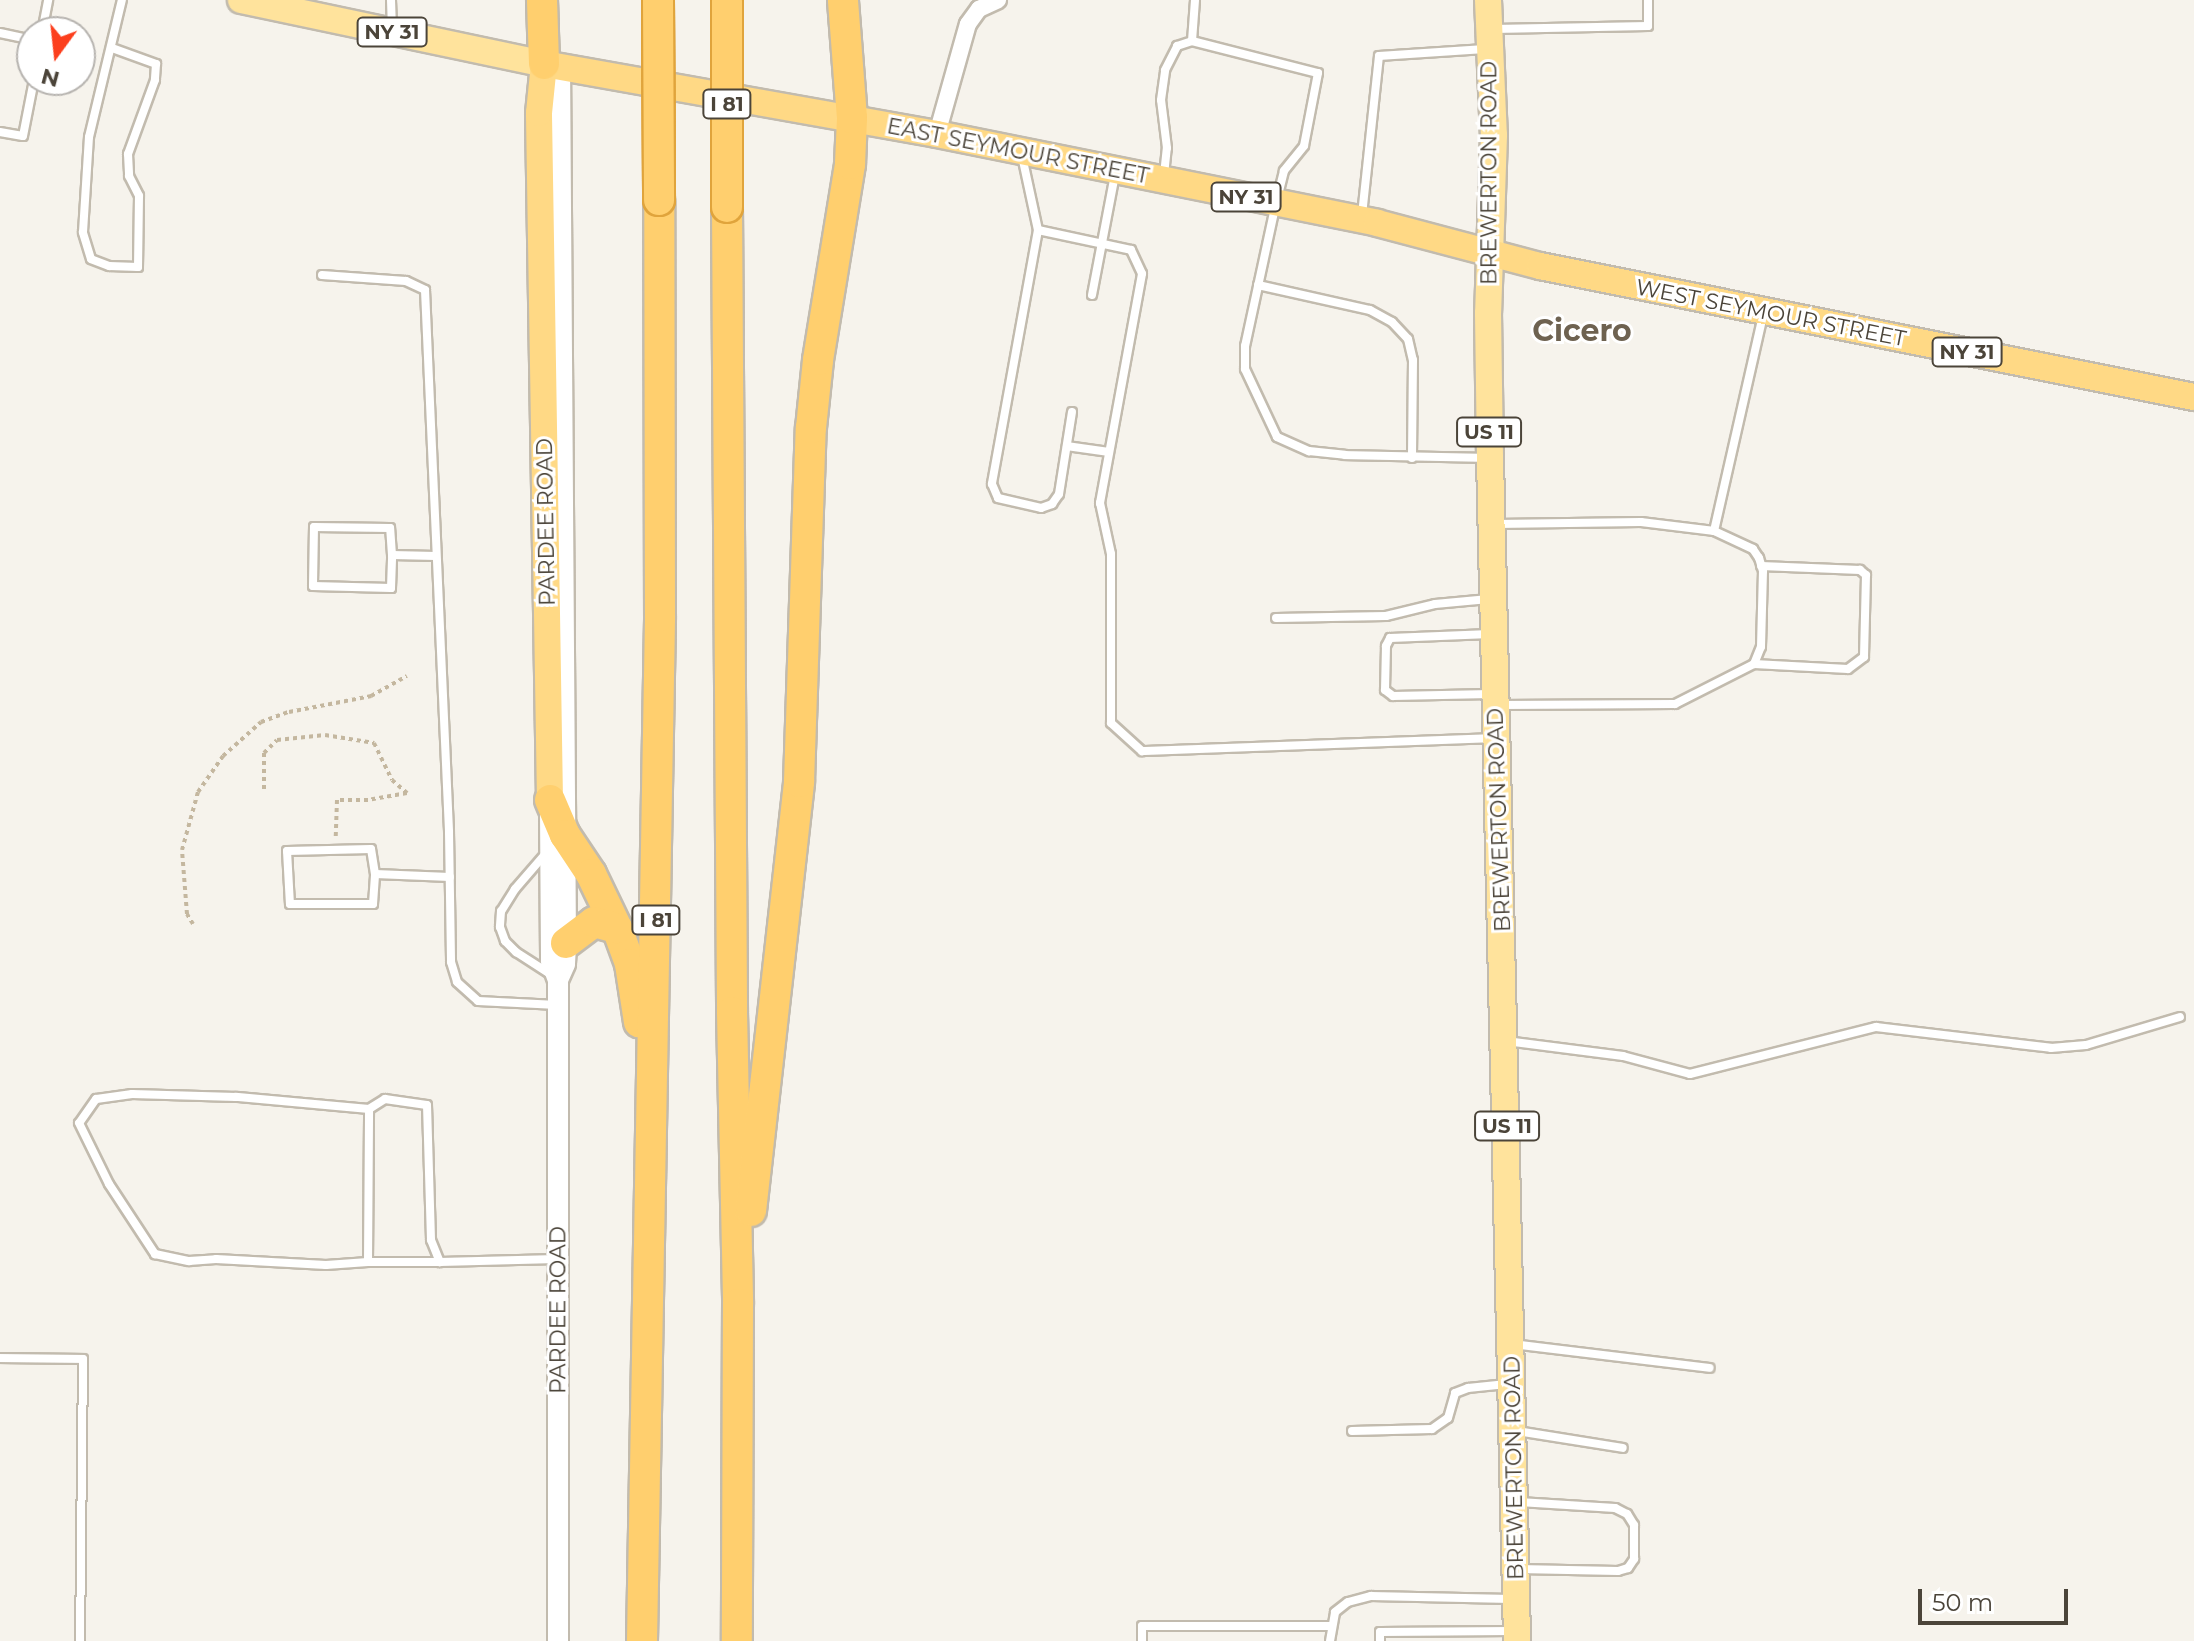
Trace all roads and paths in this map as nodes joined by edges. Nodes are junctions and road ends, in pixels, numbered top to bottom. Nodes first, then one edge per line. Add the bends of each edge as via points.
1 (122, 0) edge
2 (241, 0) edge
3 (391, 0) edge
4 (542, 0) edge
5 (658, 0) edge
6 (843, 0) edge
7 (998, 0) edge
8 (1195, 0) edge
9 (1488, 0) edge
10 (1648, 0) edge
11 (727, 1) edge
12 (268, 3) edge
13 (392, 32) junction
14 (1490, 39) junction
15 (1192, 41) junction
16 (112, 48) junction
17 (552, 66) junction
18 (31, 96) edge
19 (852, 118) junction
20 (0, 132) edge
21 (937, 134) junction
22 (1021, 151) junction
23 (1115, 170) junction
24 (1164, 180) junction
25 (1276, 203) junction
26 (1361, 220) junction
27 (1038, 230) junction
28 (1102, 242) junction
29 (1490, 253) junction
30 (322, 275) dead end
31 (1258, 285) junction
32 (1092, 295) dead end
33 (1764, 311) junction
34 (2194, 397) edge
35 (1072, 412) dead end
36 (1067, 446) junction
37 (1109, 452) junction
38 (1412, 458) junction
39 (1490, 458) junction
40 (1491, 524) junction
41 (1714, 531) junction
42 (392, 555) junction
43 (436, 556) junction
44 (1761, 566) junction
45 (1493, 598) junction
46 (1276, 618) dead end
47 (1494, 634) junction
48 (1754, 664) junction
49 (407, 676) dead end
50 (1496, 700) junction
51 (1497, 738) junction
52 (264, 789) dead end
53 (550, 800) joint
54 (558, 842) junction
55 (336, 849) junction
56 (375, 874) junction
57 (450, 877) junction
58 (193, 924) dead end
59 (617, 928) junction
60 (566, 943) junction
61 (558, 980) junction
62 (558, 1005) junction
63 (2180, 1017) dead end
64 (1505, 1041) junction
65 (369, 1109) junction
66 (650, 1126) junction
67 (558, 1259) junction
68 (368, 1262) junction
69 (440, 1262) junction
70 (738, 1304) junction
71 (1511, 1344) junction
72 (0, 1358) edge
73 (1710, 1368) dead end
74 (1512, 1384) junction
75 (1352, 1431) dead end
76 (1513, 1431) junction
77 (1623, 1448) dead end
78 (1514, 1502) junction
79 (1515, 1569) junction
80 (1516, 1599) junction
81 (1330, 1626) junction
82 (1517, 1636) edge
83 (80, 1641) edge
84 (558, 1641) edge
85 (642, 1641) edge
86 (737, 1641) edge
87 (1142, 1641) edge
88 (1330, 1641) edge
89 (1380, 1641) edge

1 - 16 lane
2 - 12 main road, NY 31
3 - 13 lane
4 - 17 highway
5 - 66 highway, I 81, bridge via 660,616
6 - 19 highway
7 - 21 street via 979,9 968,24
8 - 15 lane
9 - 14 main road, BREWERTON ROAD / US 11
10 - 14 lane via 1648,26
11 - 70 highway, I 81, bridge
12 - 13 main road, NY 31
13 - 17 main road, NY 31
14 - 26 lane via 1379,56
14 - 29 main road, BREWERTON ROAD / US 11
15 - 24 lane via 1177,46 1165,70
15 - 25 lane via 1318,73 1304,146 1284,171
16 - 16 lane via 89,137 83,232 91,259 138,267 139,196 129,176 128,154 156,64
17 - 19 highway, EAST SEYMOUR STREET / NY 31
17 - 53 highway, PARDEE ROAD via 539,113
17 - 54 street, PARDEE ROAD
18 - 20 lane via 23,136
19 - 21 highway, EAST SEYMOUR STREET / NY 31
19 - 70 highway via 850,164 811,428 799,782
21 - 22 highway, EAST SEYMOUR STREET / NY 31
22 - 23 highway, EAST SEYMOUR STREET / NY 31
22 - 27 lane
23 - 24 highway, EAST SEYMOUR STREET / NY 31
23 - 28 lane
24 - 25 highway, EAST SEYMOUR STREET / NY 31
25 - 26 highway, EAST SEYMOUR STREET / NY 31
25 - 31 lane
26 - 29 highway, EAST SEYMOUR STREET / NY 31
27 - 28 lane
27 - 36 lane via 992,484 998,498 1041,508 1052,504 1059,494
28 - 32 lane
28 - 37 lane via 1131,250 1142,274
29 - 33 highway, WEST SEYMOUR STREET / NY 31
29 - 39 main road, BREWERTON ROAD / US 11
30 - 43 lane via 406,281 425,290
31 - 38 lane via 1370,310 1408,339 1413,360
31 - 38 lane via 1245,369 1277,437 1309,451
33 - 34 highway, WEST SEYMOUR STREET / NY 31
33 - 41 lane
35 - 36 lane
36 - 37 lane
37 - 51 lane via 1100,503 1111,554 1111,723 1142,751
38 - 39 lane
39 - 40 main road, BREWERTON ROAD / US 11
40 - 41 lane via 1641,522
40 - 45 main road, BREWERTON ROAD / US 11
41 - 44 lane via 1753,549
42 - 42 lane via 391,588 313,586 314,527 390,528
42 - 43 lane
43 - 57 lane
44 - 48 lane via 1761,647
44 - 48 lane via 1860,570 1866,575 1864,657 1848,669
45 - 46 lane via 1386,616
45 - 47 main road, BREWERTON ROAD / US 11
47 - 50 main road, BREWERTON ROAD / US 11
47 - 50 lane via 1390,638 1385,690 1393,696
48 - 50 lane via 1667,706
49 - 58 path via 358,701 261,722 223,756 198,792 182,850 187,914
50 - 51 main road, BREWERTON ROAD / US 11
51 - 64 main road, BREWERTON ROAD / US 11
52 - 55 path via 264,753 277,740 325,735 374,743 392,780 407,793 337,800
53 - 54 highway
54 - 59 highway via 591,874
54 - 60 street, PARDEE ROAD
54 - 61 street, PARDEE ROAD via 551,961
54 - 61 lane via 515,889 501,911 500,927 516,952
55 - 56 lane via 371,849
55 - 56 lane via 287,851 290,904 373,904
56 - 57 lane
57 - 62 lane via 451,962 466,993 478,1001
59 - 60 highway via 594,922
59 - 66 highway via 636,996
60 - 61 street, PARDEE ROAD
61 - 62 street, PARDEE ROAD
62 - 67 street, PARDEE ROAD
63 - 64 lane via 2086,1045 2051,1048 1876,1027 1690,1074 1623,1056
64 - 71 main road, BREWERTON ROAD / US 11
65 - 68 lane
65 - 68 lane via 132,1094 96,1099 79,1123 109,1184 155,1254 189,1261
65 - 69 lane via 385,1099 427,1105 431,1240
66 - 85 highway, I 81
67 - 69 lane
67 - 84 street, PARDEE ROAD
68 - 69 lane
70 - 86 highway, I 81
71 - 73 lane
71 - 74 main road, BREWERTON ROAD / US 11
72 - 83 lane via 83,1359
74 - 75 lane via 1455,1393 1448,1418 1432,1429
74 - 76 main road, BREWERTON ROAD / US 11
76 - 77 lane
76 - 78 main road, BREWERTON ROAD / US 11
78 - 79 main road, BREWERTON ROAD / US 11
78 - 79 lane via 1615,1508 1634,1525 1634,1559 1628,1568
79 - 80 main road, BREWERTON ROAD / US 11
80 - 81 lane via 1371,1596 1348,1602 1335,1612
80 - 82 main road, BREWERTON ROAD / US 11
81 - 87 lane via 1142,1626
81 - 88 lane
82 - 89 lane via 1380,1632

